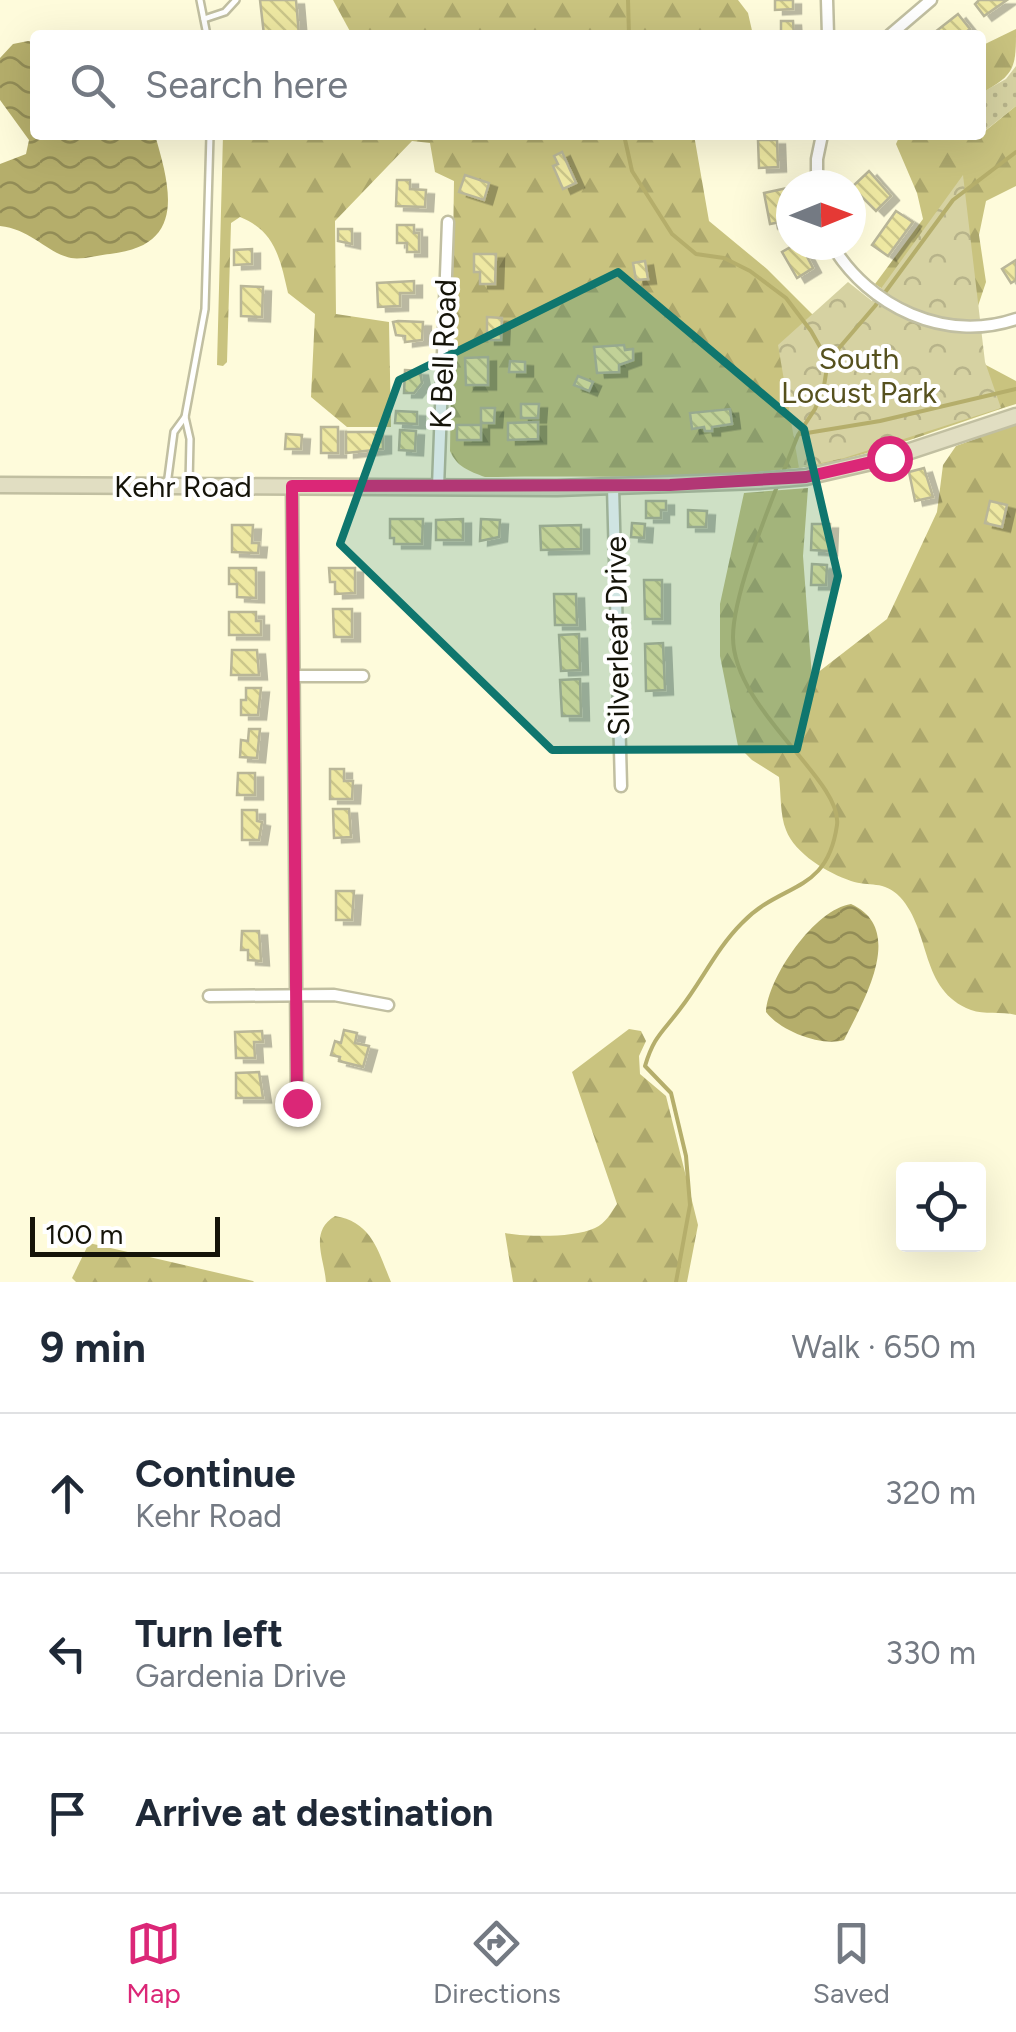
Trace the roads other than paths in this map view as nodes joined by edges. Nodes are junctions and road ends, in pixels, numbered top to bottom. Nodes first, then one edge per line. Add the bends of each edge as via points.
1 (200, 0) edge
2 (236, 0) edge
3 (826, 0) edge
4 (931, 0) edge
5 (204, 19) junction
6 (206, 30) edge
7 (828, 30) edge
8 (896, 30) edge
9 (210, 140) edge
10 (821, 140) edge
11 (817, 170) edge
12 (448, 222) dead end
13 (843, 260) edge
14 (1016, 319) edge
15 (1016, 416) edge
16 (185, 417) junction
17 (0, 485) edge
18 (167, 486) junction
19 (189, 486) junction
20 (292, 486) junction
21 (614, 486) junction
22 (438, 487) junction
23 (294, 676) junction
24 (363, 676) dead end
25 (620, 786) dead end
26 (209, 996) dead end
27 (296, 996) junction
28 (388, 1005) dead end
29 (297, 1103) dead end

1 - 5 lane
2 - 5 lane
3 - 7 street
4 - 8 street
5 - 6 lane
9 - 16 lane via 205,309
10 - 11 street
12 - 22 street, K Bell Road
13 - 14 street via 873,293 926,320 973,326
15 - 21 street, Kehr Road via 806,477
16 - 18 lane via 174,432
16 - 19 lane
17 - 18 street, Kehr Road
18 - 19 street, Kehr Road
19 - 20 street, Kehr Road
20 - 22 street, Kehr Road
20 - 23 street
21 - 22 street, Kehr Road
21 - 25 street, Silverleaf Drive
23 - 24 street
23 - 27 street
26 - 27 street
27 - 28 street
27 - 29 street

